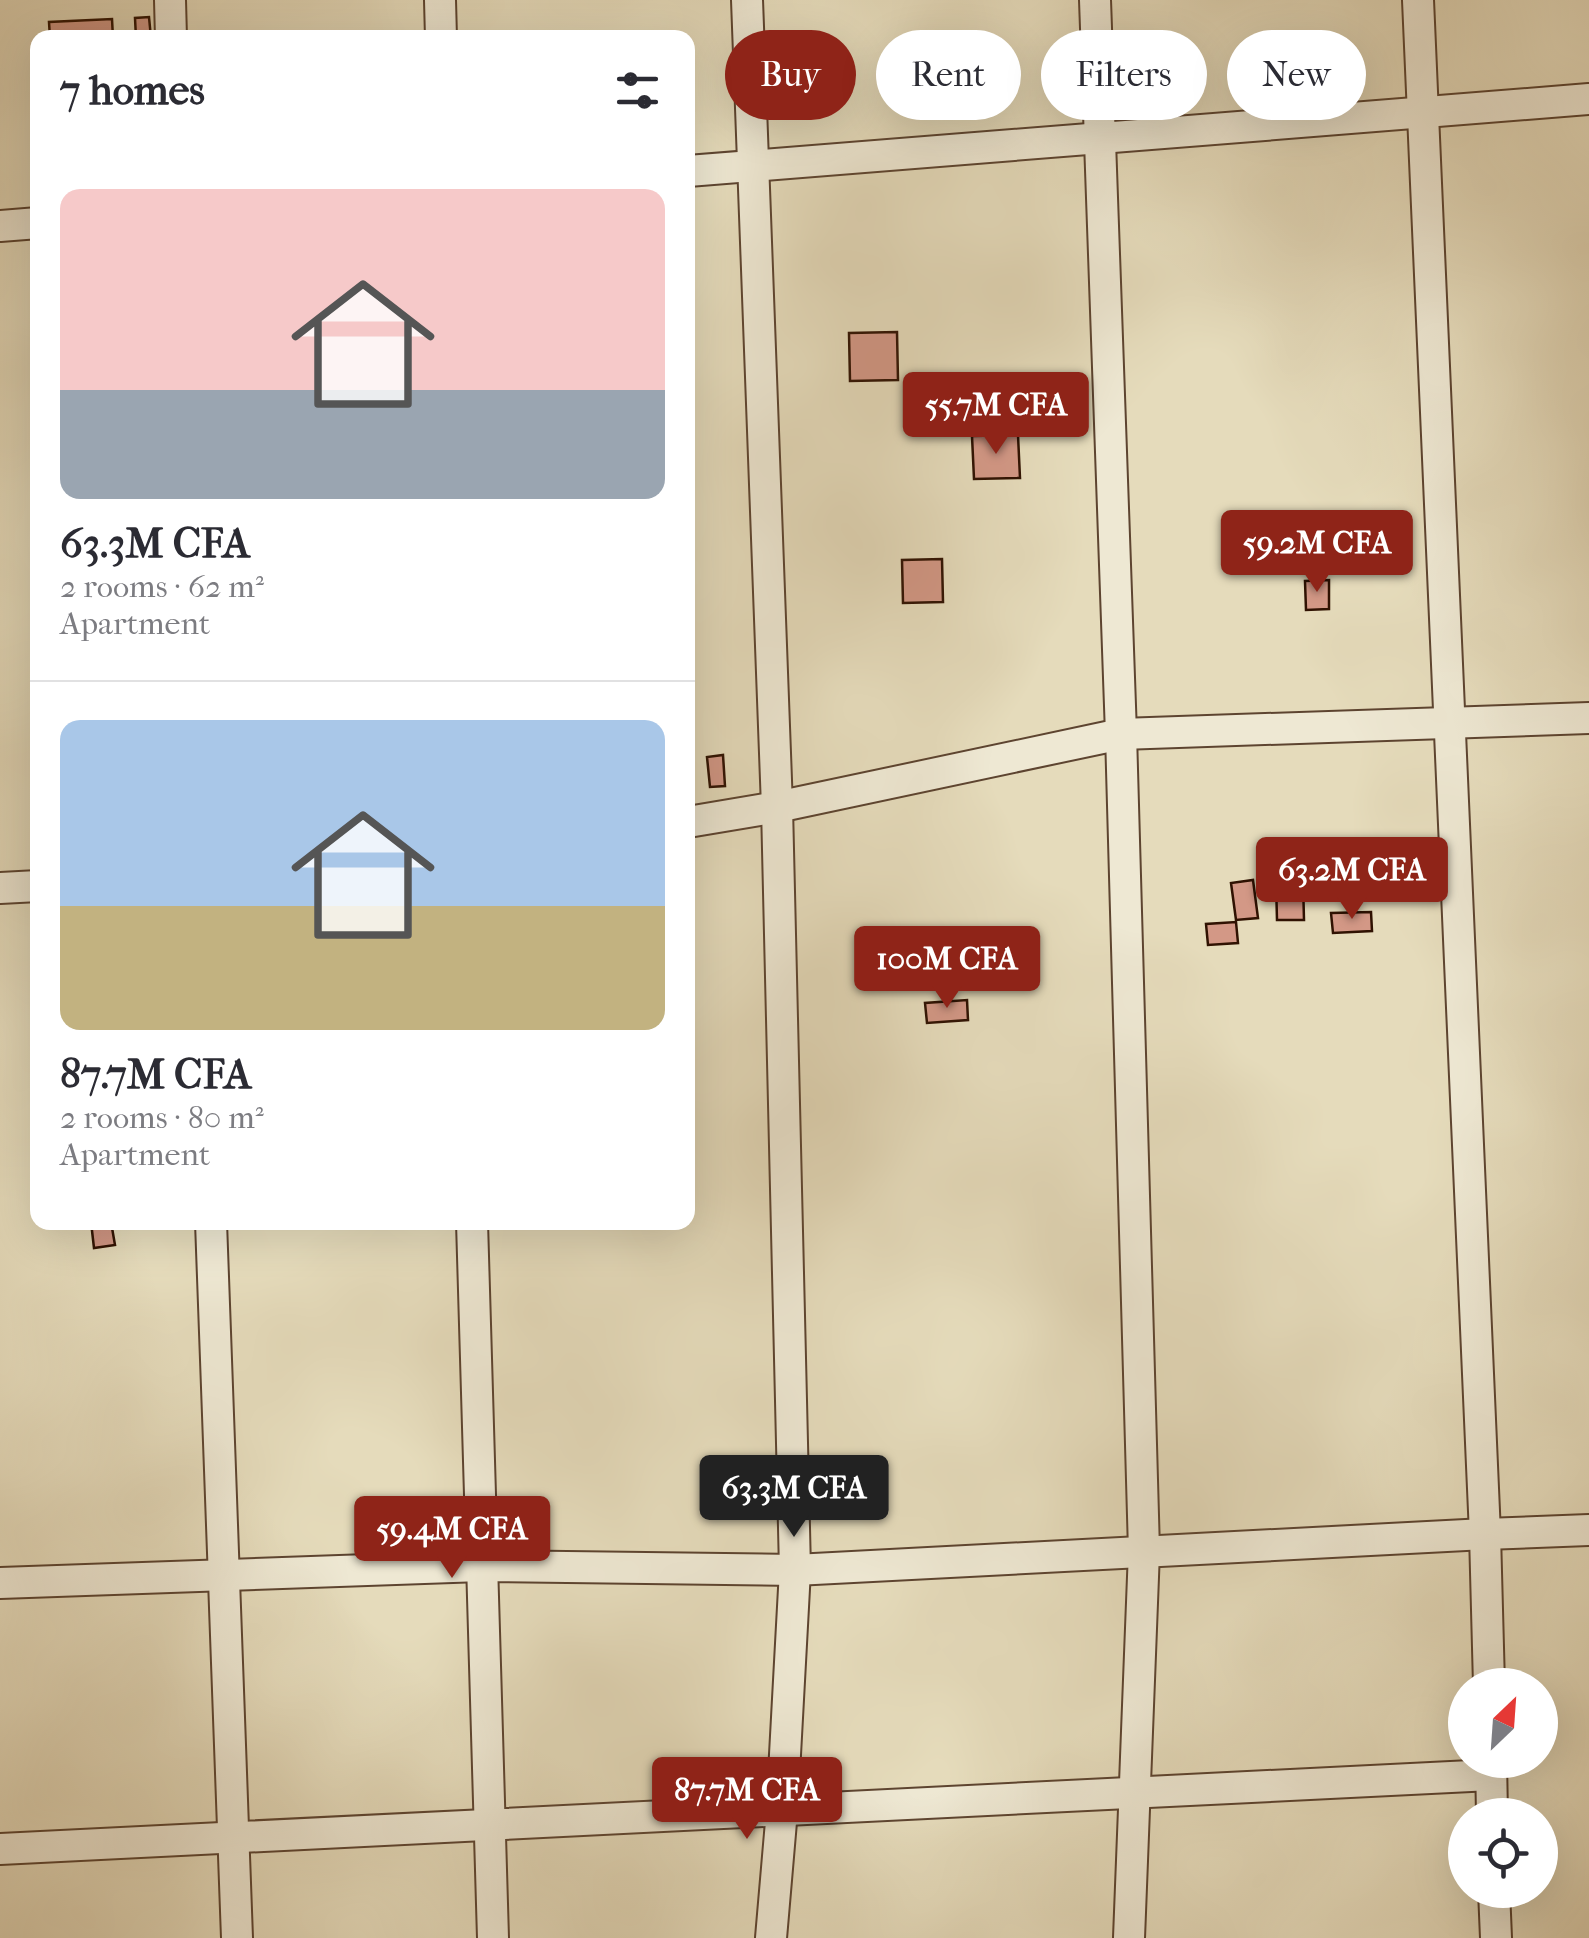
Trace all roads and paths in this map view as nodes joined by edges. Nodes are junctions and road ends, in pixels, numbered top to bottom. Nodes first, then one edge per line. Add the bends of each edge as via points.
1 (170, 0) edge
2 (440, 0) edge
3 (747, 0) edge
4 (1095, 0) edge
5 (1418, 0) edge
6 (171, 30) edge
7 (441, 30) edge
8 (1589, 99) edge
9 (1423, 112) junction
10 (1100, 138) junction
11 (753, 166) junction
12 (695, 170) edge
13 (30, 224) edge
14 (0, 226) edge
15 (1589, 718) edge
16 (1450, 723) junction
17 (1121, 734) junction
18 (776, 808) junction
19 (695, 821) edge
20 (30, 886) edge
21 (0, 888) edge
22 (211, 1230) edge
23 (472, 1230) edge
24 (1589, 1530) edge
25 (1485, 1534) junction
26 (1144, 1551) junction
27 (481, 1566) junction
28 (796, 1570) junction
29 (222, 1575) junction
30 (0, 1582) edge
31 (1489, 1668) edge
32 (1448, 1771) edge
33 (1136, 1793) junction
34 (782, 1810) junction
35 (490, 1824) junction
36 (233, 1837) junction
37 (0, 1849) edge
38 (1495, 1908) edge
39 (236, 1938) edge
40 (494, 1938) edge
41 (771, 1938) edge
42 (1129, 1938) edge
43 (1496, 1938) edge

1 - 6 street
2 - 7 street
3 - 11 street
4 - 10 street
5 - 9 street
8 - 9 street
9 - 10 street
9 - 16 street
10 - 11 street
10 - 17 street
11 - 12 street
11 - 18 street
13 - 14 street
15 - 16 street
16 - 17 street
16 - 25 street
17 - 18 street
17 - 26 street
18 - 19 street
18 - 28 street
20 - 21 street
22 - 29 street
23 - 27 street
24 - 25 street
25 - 26 street
25 - 31 street
26 - 28 street
26 - 33 street
27 - 28 street
27 - 29 street
27 - 35 street
28 - 34 street
29 - 30 street
29 - 36 street
32 - 33 street
33 - 34 street
33 - 42 street
34 - 35 street
34 - 41 street
35 - 36 street
35 - 40 street
36 - 37 street
36 - 39 street
38 - 43 street

